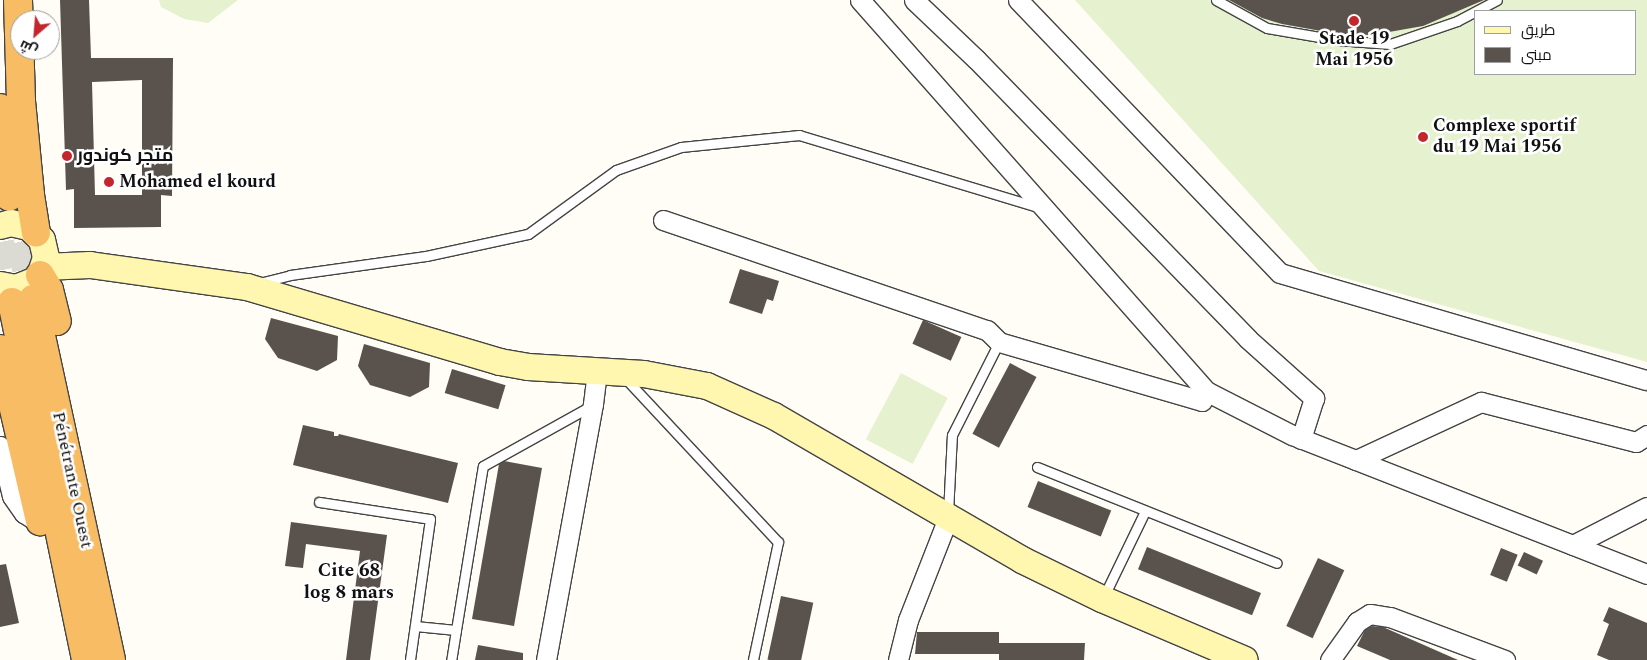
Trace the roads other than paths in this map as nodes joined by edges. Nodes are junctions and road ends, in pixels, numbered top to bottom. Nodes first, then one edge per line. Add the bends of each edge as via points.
1 (18, 0) edge
2 (860, 0) edge
3 (914, 0) edge
4 (1018, 0) edge
5 (1216, 0) edge
6 (1498, 0) edge
7 (1478, 10) edge
8 (1474, 12) edge
9 (0, 108) edge
10 (9, 197) tunnel mouth
11 (1046, 210) junction
12 (663, 220) dead end
13 (0, 226) edge
14 (39, 236) junction
15 (90, 265) junction
16 (26, 286) edge
17 (247, 287) junction
18 (1000, 342) junction
19 (0, 350) edge
20 (608, 371) junction
21 (1647, 380) edge
22 (1206, 391) junction
23 (593, 404) junction
24 (1647, 435) edge
25 (1301, 439) junction
26 (0, 446) edge
27 (1356, 460) junction
28 (1036, 467) dead end
29 (319, 502) dead end
30 (1647, 507) edge
31 (1145, 510) junction
32 (948, 518) junction
33 (41, 524) junction
34 (1573, 545) junction
35 (1277, 563) dead end
36 (1647, 574) edge
37 (84, 593) junction
38 (1102, 599) junction
39 (415, 626) junction
40 (456, 630) junction
41 (86, 660) edge
42 (111, 660) edge
43 (410, 660) edge
44 (451, 660) edge
45 (546, 660) edge
46 (753, 660) edge
47 (898, 660) edge
48 (1245, 660) edge
49 (1330, 660) edge
50 (1505, 660) edge

1 - 14 highway via 23,120
2 - 11 street
3 - 25 street via 976,59 1248,339 1314,398
4 - 21 street via 1280,273
5 - 8 lane via 1267,28 1337,40 1390,44
6 - 7 lane
9 - 10 highway
11 - 17 lane via 799,135 681,147 616,170 528,234 426,256 290,275
11 - 22 street
12 - 18 street via 987,330
13 - 14 main road via 20,224
14 - 15 main road via 65,255
14 - 16 main road via 46,258
15 - 16 main road
15 - 17 main road
16 - 37 highway, Pénétrante Ouest
17 - 20 main road via 500,362 528,367
18 - 22 street via 1202,401
18 - 32 lane via 952,435
19 - 33 highway
20 - 23 street
20 - 32 main road via 707,386 738,399 774,416
20 - 46 lane via 778,542
22 - 25 street
23 - 40 lane via 483,466
23 - 45 street
24 - 27 street via 1636,442 1480,402
25 - 27 street
26 - 33 street via 12,496 24,513
27 - 34 street
28 - 31 lane
29 - 39 lane via 430,519
30 - 34 street
31 - 35 lane
31 - 38 lane
32 - 38 main road via 1022,560
32 - 47 street via 908,620
33 - 37 highway via 55,562
34 - 36 street
37 - 41 highway, Pénétrante Ouest
37 - 42 highway, Pénétrante Ouest
38 - 48 main road
39 - 40 lane
39 - 43 lane
40 - 44 lane
49 - 50 street via 1356,622 1370,614 1390,617

